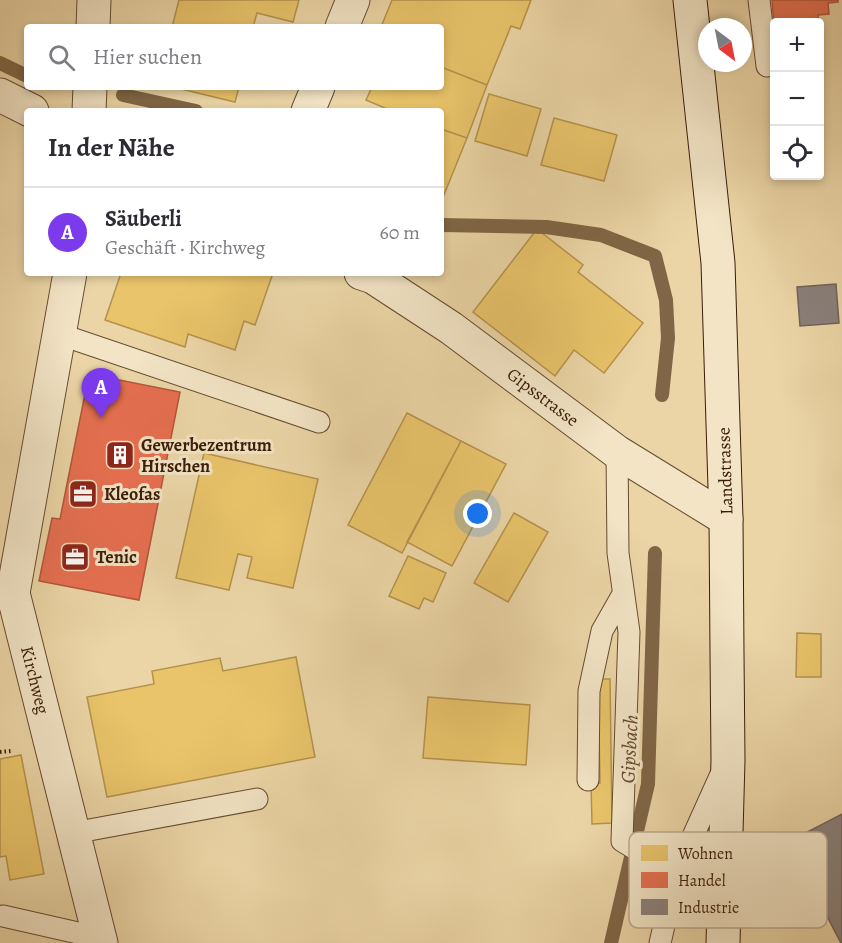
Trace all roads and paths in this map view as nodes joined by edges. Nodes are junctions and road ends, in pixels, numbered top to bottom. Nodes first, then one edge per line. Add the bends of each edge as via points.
1 (94, 0) edge
2 (353, 0) edge
3 (690, 0) edge
4 (759, 0) edge
5 (93, 24) edge
6 (343, 24) edge
7 (767, 66) dead end
8 (90, 90) edge
9 (317, 90) edge
10 (0, 95) edge
11 (26, 108) edge
12 (89, 108) edge
13 (309, 108) edge
14 (69, 276) edge
15 (368, 276) edge
16 (59, 334) junction
17 (319, 422) dead end
18 (617, 452) junction
19 (726, 519) junction
20 (623, 594) junction
21 (6, 597) edge
22 (728, 760) junction
23 (588, 780) dead end
24 (257, 799) dead end
25 (695, 832) edge
26 (726, 832) edge
27 (73, 833) junction
28 (629, 846) edge
29 (3, 916) dead end
30 (663, 928) edge
31 (723, 928) edge
32 (100, 940) edge
33 (660, 943) edge
34 (723, 943) edge

1 - 5 street
2 - 6 street
3 - 19 street, Landstrasse via 718,263
4 - 7 lane
8 - 12 street
9 - 13 street
10 - 11 street
14 - 16 street, Kirchweg
15 - 18 street, Gipsstrasse via 451,328
16 - 17 lane
16 - 21 street, Kirchweg
18 - 19 street, Gipsstrasse
18 - 20 lane via 618,553
19 - 22 street, Landstrasse
20 - 23 lane via 602,631 589,691
20 - 28 lane via 628,632 622,841
21 - 27 street, Kirchweg
22 - 25 lane
22 - 26 street, Landstrasse
24 - 27 lane
27 - 32 street, Kirchweg
29 - 32 lane
30 - 33 lane
31 - 34 street, Landstrasse

